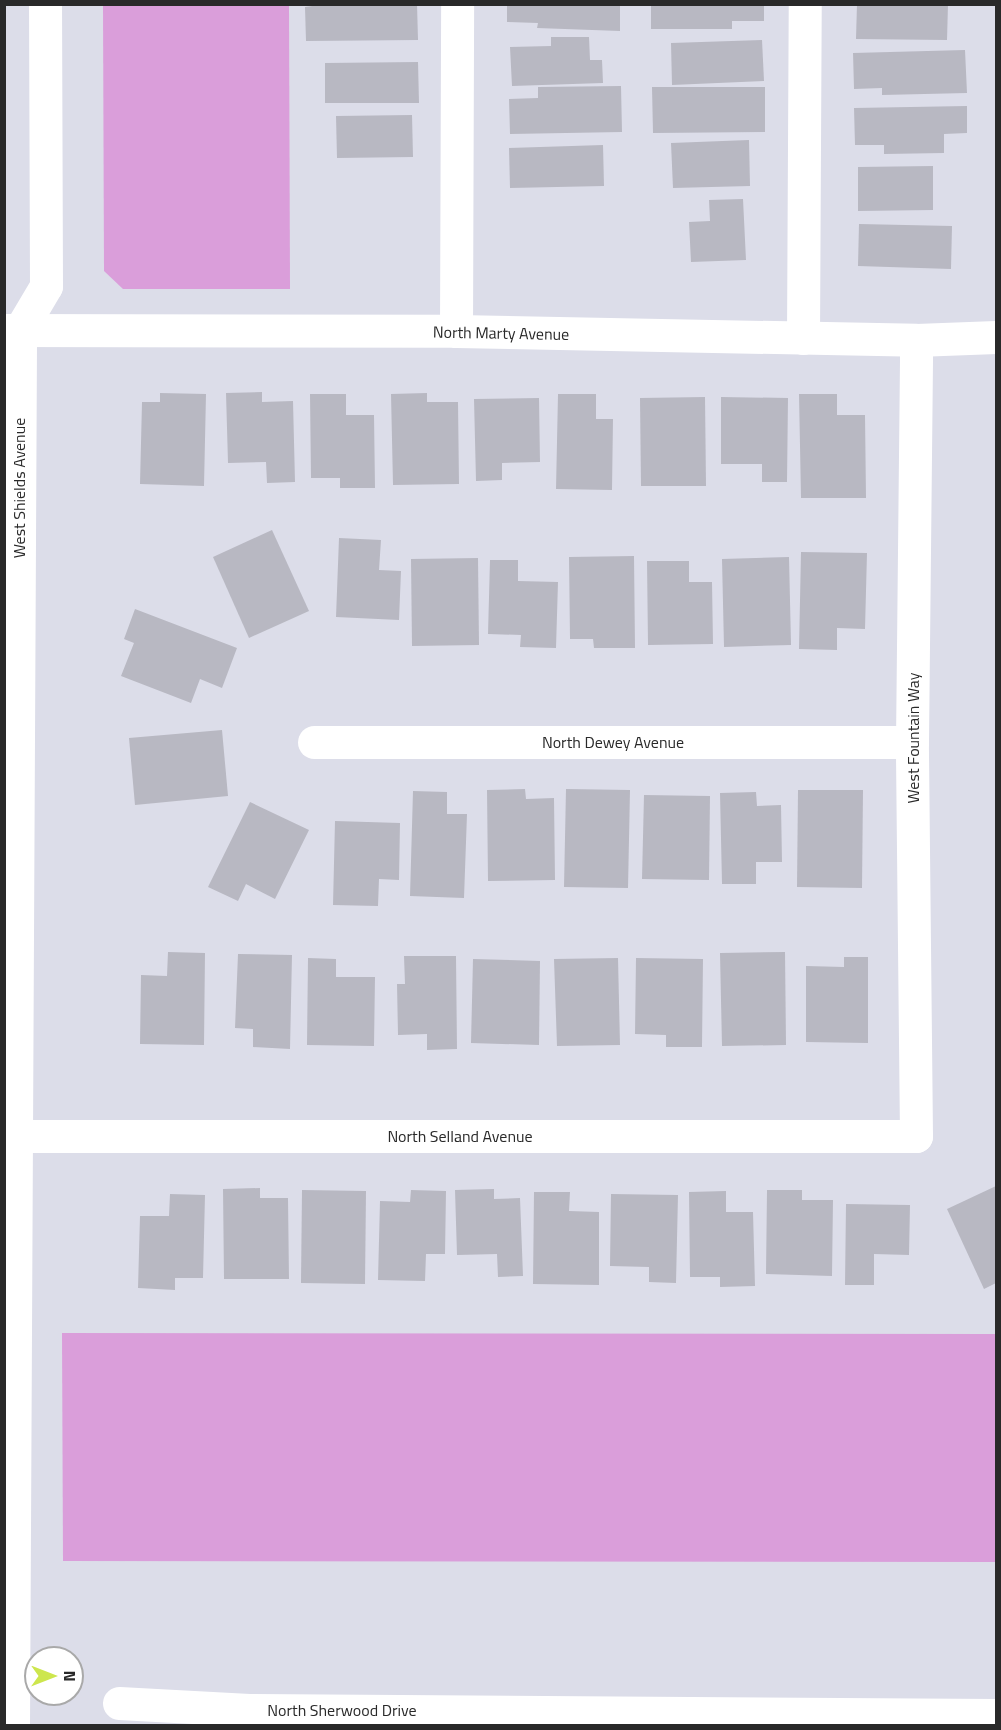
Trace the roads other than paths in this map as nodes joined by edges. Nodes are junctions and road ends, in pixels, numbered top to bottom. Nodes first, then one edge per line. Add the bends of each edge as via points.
1 (45, 4) edge
2 (458, 4) edge
3 (805, 4) edge
4 (10, 324) edge
5 (456, 332) junction
6 (996, 337) edge
7 (803, 338) junction
8 (916, 340) junction
9 (314, 742) dead end
10 (912, 742) junction
11 (10, 1136) edge
12 (916, 1136) joint
13 (119, 1703) dead end
14 (996, 1715) edge
15 (250, 1718) edge
16 (13, 1725) edge

1 - 4 street via 46,286
2 - 5 street
3 - 7 street
4 - 5 street, North Marty Avenue
4 - 11 street, West Shields Avenue
5 - 7 street, North Marty Avenue
6 - 8 street, North Marty Avenue
7 - 8 street, North Marty Avenue
8 - 10 street, West Fountain Way
9 - 10 street, North Dewey Avenue
10 - 12 street, West Fountain Way
11 - 12 street, North Selland Avenue
11 - 16 street, West Shields Avenue
13 - 15 street, North Sherwood Drive
14 - 15 street, North Sherwood Drive

